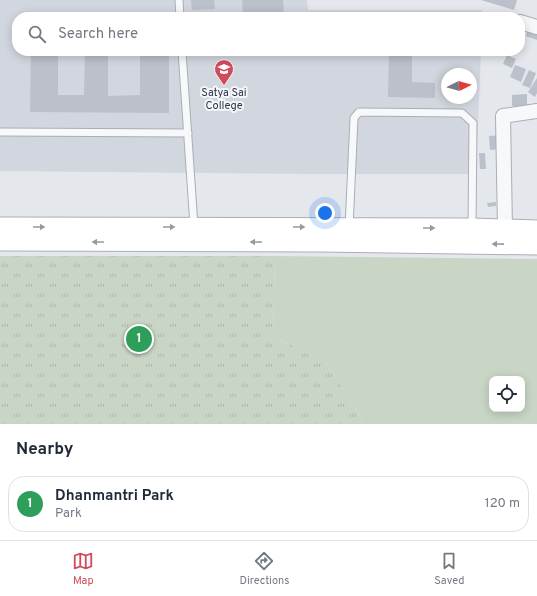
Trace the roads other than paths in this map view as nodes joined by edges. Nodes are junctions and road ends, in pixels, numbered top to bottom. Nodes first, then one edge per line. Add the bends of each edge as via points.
1 (179, 0) edge
2 (180, 12) edge
3 (525, 23) edge
4 (537, 27) edge
5 (182, 56) edge
6 (537, 112) edge
7 (0, 132) edge
8 (188, 133) junction
9 (0, 227) edge
10 (194, 227) junction
11 (505, 229) junction
12 (537, 230) edge
13 (118, 234) junction
14 (349, 235) junction
15 (472, 236) junction
16 (0, 242) edge
17 (537, 244) edge

1 - 2 lane
3 - 4 street
5 - 8 lane
6 - 11 street via 503,116
7 - 8 lane
8 - 10 lane
9 -> 13 main road
13 -> 10 main road
10 -> 14 main road
11 - 12 main road
11 - 15 main road
14 -> 13 main road
13 -> 16 main road
14 - 15 main road
14 - 15 lane via 354,118 359,112 462,113 473,124
17 -> 15 main road

